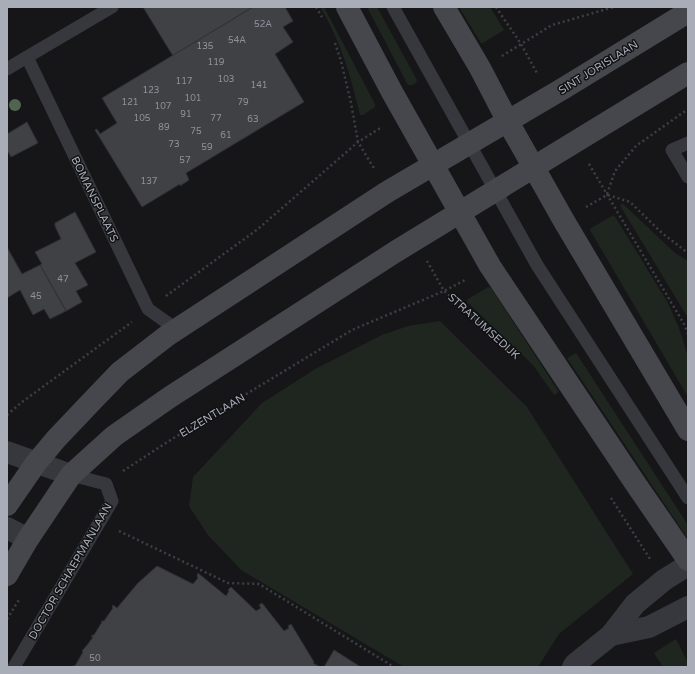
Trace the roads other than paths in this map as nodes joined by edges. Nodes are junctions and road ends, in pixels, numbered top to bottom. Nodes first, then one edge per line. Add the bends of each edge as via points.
1 (112, 7) edge
2 (347, 7) edge
3 (393, 7) edge
4 (444, 7) edge
5 (688, 12) edge
6 (27, 57) junction
7 (7, 69) edge
8 (688, 73) edge
9 (508, 122) junction
10 (688, 143) edge
11 (469, 144) junction
12 (433, 165) junction
13 (534, 167) junction
14 (688, 177) edge
15 (496, 191) junction
16 (460, 212) junction
17 (176, 329) junction
18 (688, 430) edge
19 (7, 452) edge
20 (36, 463) junction
21 (71, 475) junction
22 (688, 498) edge
23 (7, 505) edge
24 (7, 528) edge
25 (28, 538) junction
26 (688, 560) edge
27 (688, 565) edge
28 (7, 575) edge
29 (688, 607) edge
30 (611, 635) junction
31 (14, 667) edge
32 (573, 667) edge

1 - 6 lane
2 - 12 main road
3 - 11 lane
4 - 9 main road
5 - 9 main road, SINT JORISLAAN
6 - 7 lane
6 - 17 lane, BOMANSPLAATS via 148,310
8 - 13 main road
9 - 11 main road, SINT JORISLAAN
9 - 13 main road
10 - 14 lane via 672,150
11 - 12 main road, SINT JORISLAAN
11 - 15 lane
12 - 16 main road
12 - 17 main road
13 - 15 main road
13 - 18 main road
15 - 16 main road
15 - 22 lane via 538,265
16 - 21 main road via 170,397 114,436
16 - 26 main road via 490,266
17 - 20 main road via 120,372
19 - 20 street
20 - 21 street
20 - 23 main road
21 - 25 main road
21 - 31 lane, DOCTOR SCHAEPMANLAAN via 106,484 112,501
24 - 25 street
25 - 28 main road
27 - 30 street via 664,580 635,604
29 - 30 street via 649,627
30 - 32 street

